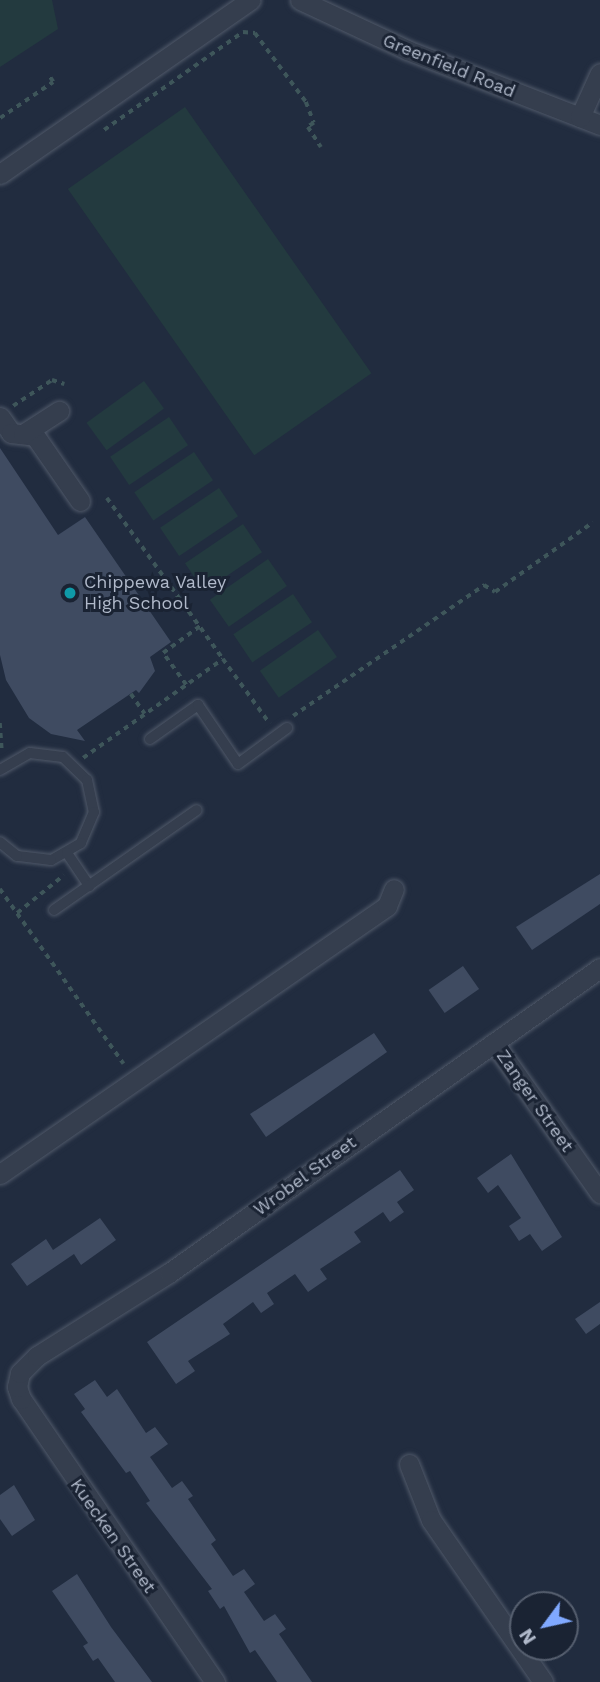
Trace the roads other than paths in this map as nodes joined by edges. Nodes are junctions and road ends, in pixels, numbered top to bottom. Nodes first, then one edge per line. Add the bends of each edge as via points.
1 (250, 0) edge
2 (300, 0) edge
3 (600, 73) edge
4 (580, 117) junction
5 (600, 125) edge
6 (0, 174) edge
7 (59, 411) dead end
8 (5, 412) edge
9 (23, 435) junction
10 (80, 501) dead end
11 (286, 725) road end
12 (150, 739) dead end
13 (0, 770) edge
14 (198, 810) dead end
15 (0, 842) edge
16 (67, 853) junction
17 (89, 886) junction
18 (394, 889) dead end
19 (54, 911) dead end
20 (600, 968) edge
21 (494, 1043) junction
22 (0, 1174) edge
23 (600, 1193) edge
24 (17, 1387) joint
25 (409, 1464) dead end
26 (215, 1682) edge
27 (543, 1682) edge

1 - 6 street
2 - 4 street, Greenfield Road via 407,50
3 - 4 street
4 - 5 street, Greenfield Road
7 - 9 street
8 - 9 street via 11,433
9 - 10 street via 35,436
11 - 12 lane via 237,764 198,705
13 - 16 lane via 30,753 47,753 77,767 93,796 94,812 85,836
14 - 17 lane
15 - 16 lane via 17,856 34,860
16 - 17 lane
17 - 19 lane
18 - 22 street via 387,906
20 - 21 street, Wrobel Street
21 - 23 street, Zanger Street
21 - 24 street, Wrobel Street via 169,1273 37,1356 20,1373
24 - 26 street, Kuecken Street via 43,1434
25 - 27 street via 431,1520

